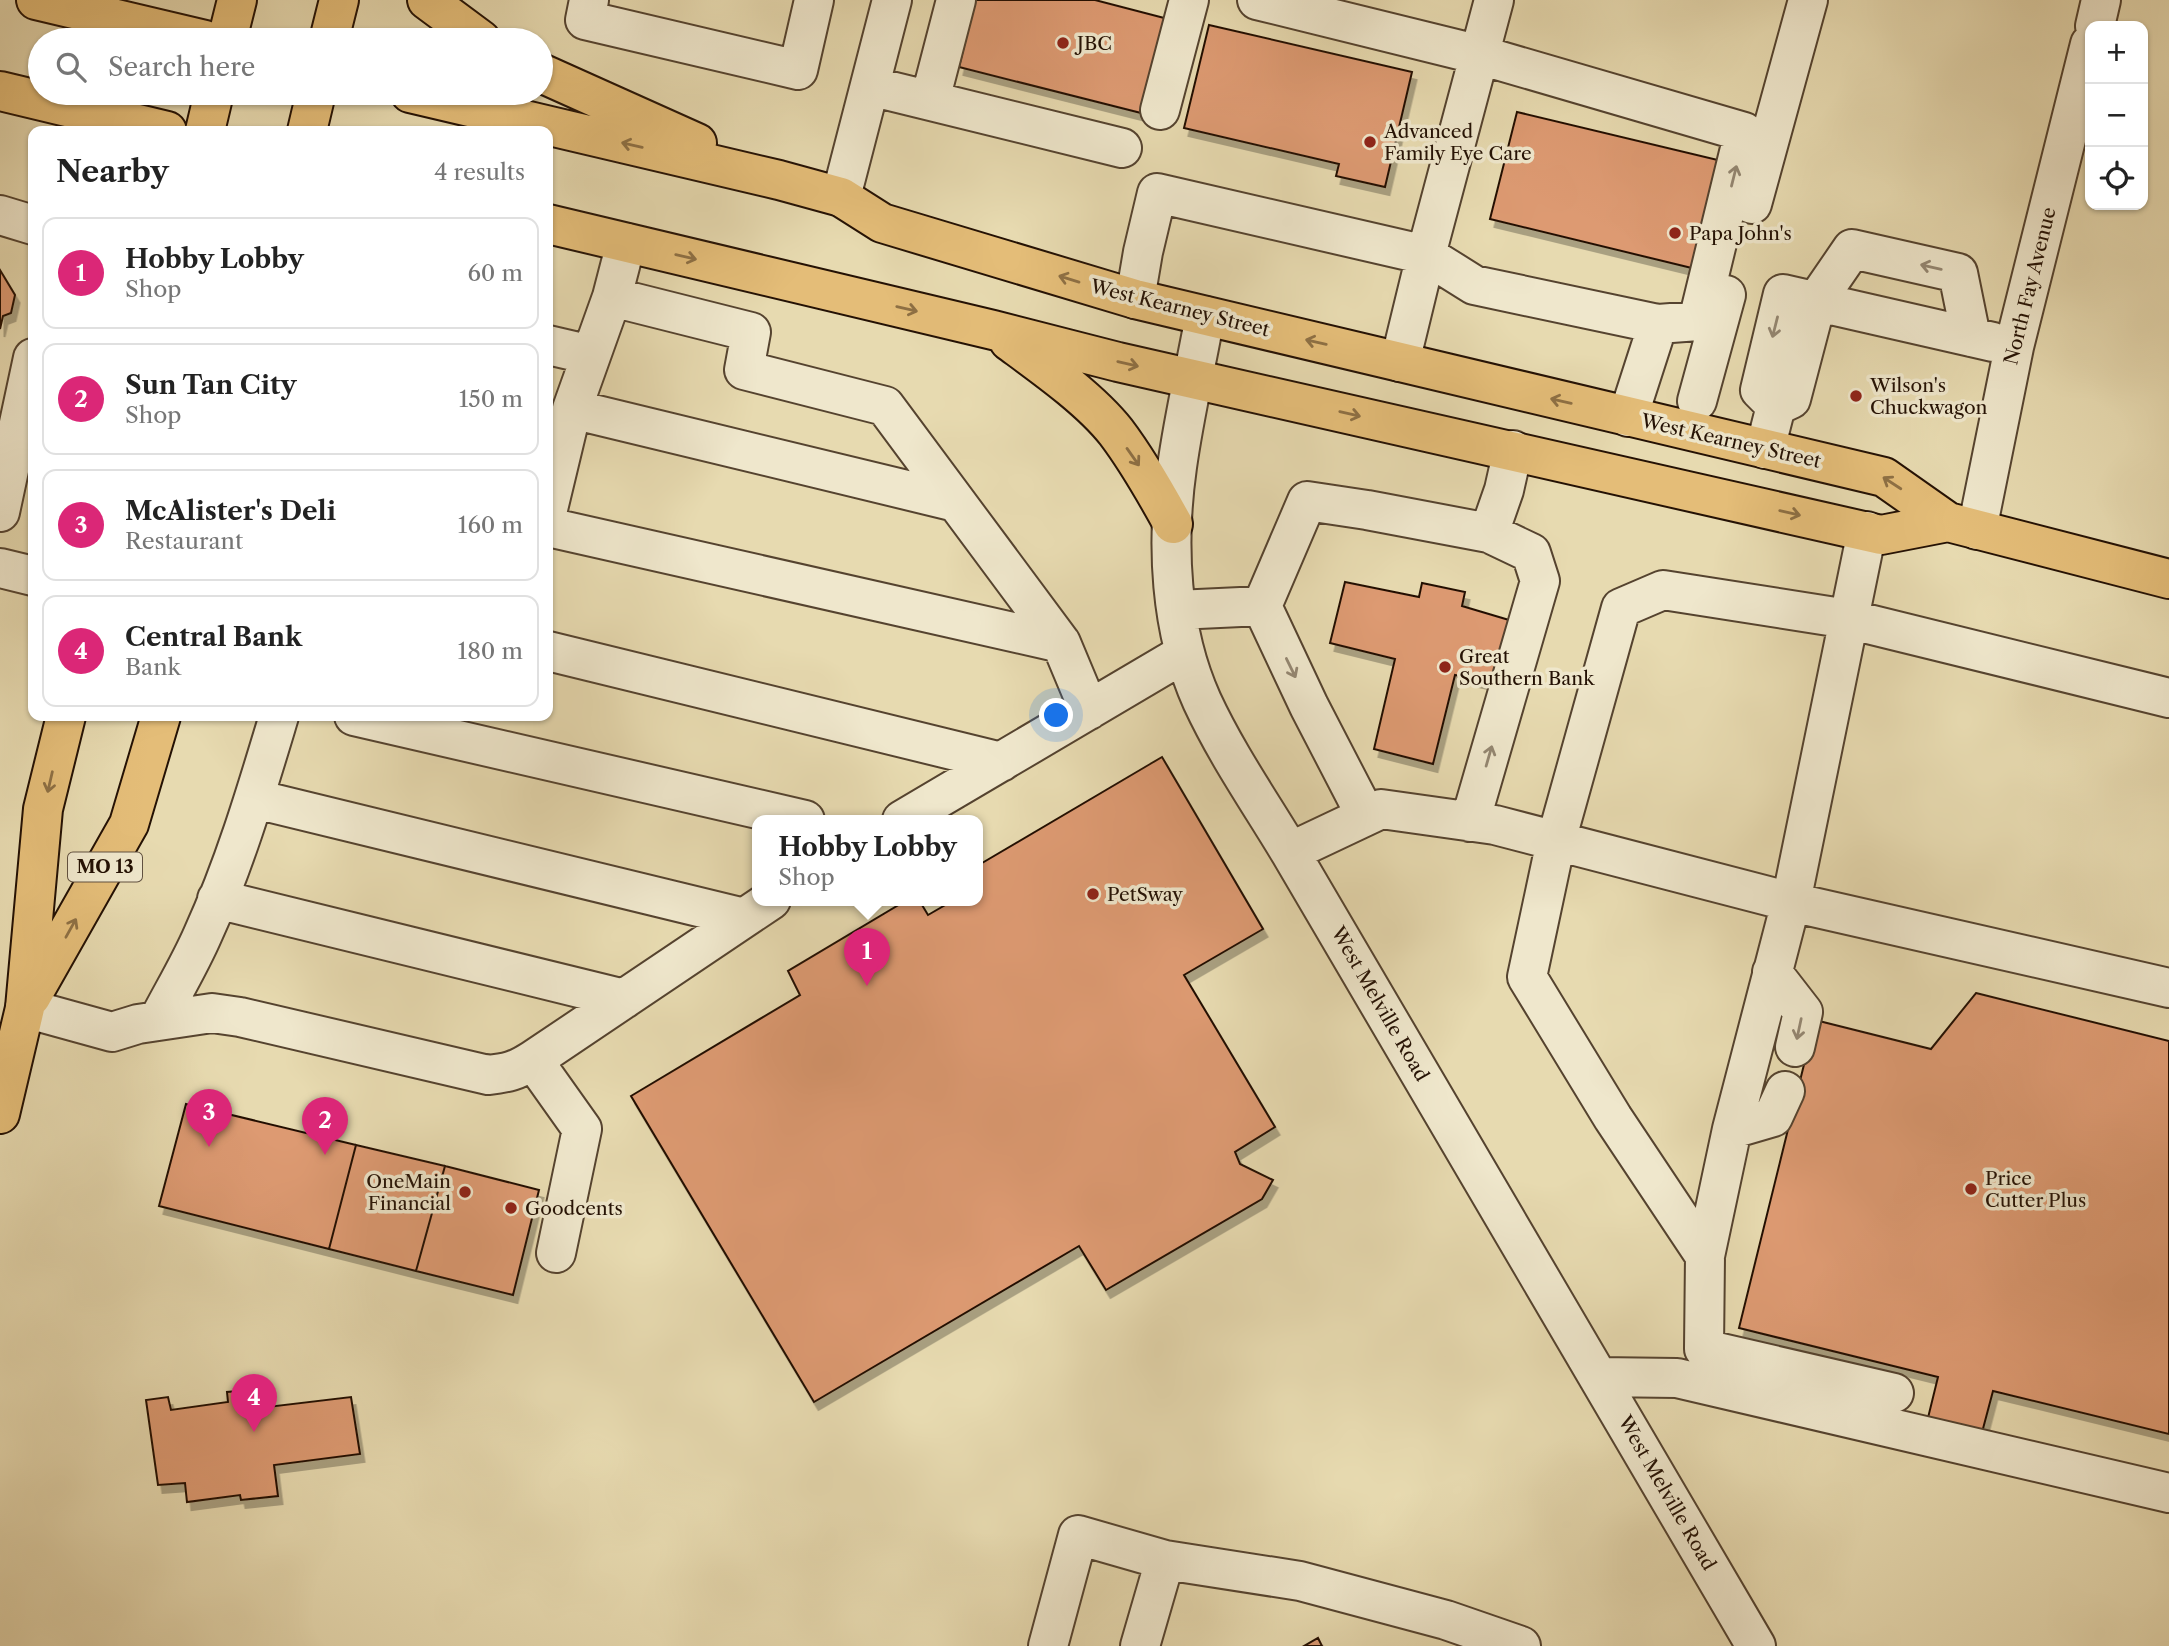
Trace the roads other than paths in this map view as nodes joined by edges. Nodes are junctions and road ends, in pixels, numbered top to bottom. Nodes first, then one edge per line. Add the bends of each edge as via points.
1 (42, 0) edge
2 (237, 0) edge
3 (339, 0) edge
4 (428, 0) edge
5 (589, 0) edge
6 (814, 0) edge
7 (892, 0) edge
8 (956, 0) edge
9 (1189, 0) edge
10 (1256, 0) edge
11 (1494, 0) edge
12 (1808, 0) edge
13 (2101, 0) edge
14 (2096, 21) edge
15 (156, 28) edge
16 (230, 28) edge
17 (332, 28) edge
18 (465, 28) edge
19 (1480, 55) junction
20 (2085, 64) edge
21 (553, 78) edge
22 (870, 86) junction
23 (0, 91) edge
24 (28, 98) edge
25 (930, 100) junction
26 (58, 105) edge
27 (211, 105) edge
28 (313, 105) edge
29 (461, 105) edge
30 (1160, 110) dead end
31 (146, 126) edge
32 (206, 126) edge
33 (308, 126) edge
34 (550, 126) edge
35 (553, 127) edge
36 (1122, 148) dead end
37 (779, 180) junction
38 (841, 197) junction
39 (0, 215) edge
40 (28, 223) edge
41 (553, 225) edge
42 (626, 243) junction
43 (1426, 255) junction
44 (612, 297) junction
45 (1135, 299) junction
46 (1817, 300) junction
47 (1205, 316) junction
48 (1658, 324) junction
49 (993, 330) junction
50 (1971, 337) junction
51 (553, 346) edge
52 (2014, 347) junction
53 (591, 355) junction
54 (1400, 362) junction
55 (1194, 379) junction
56 (28, 381) edge
57 (1697, 401) dead end
58 (572, 409) junction
59 (1628, 417) junction
60 (1765, 449) junction
61 (1513, 450) junction
62 (553, 488) edge
63 (956, 502) junction
64 (0, 512) edge
65 (1173, 524) junction
66 (1962, 526) junction
67 (553, 528) edge
68 (1867, 531) junction
69 (1489, 533) junction
70 (0, 568) edge
71 (28, 575) edge
72 (2169, 579) edge
73 (1262, 606) junction
74 (1177, 610) junction
75 (1848, 619) junction
76 (1060, 643) junction
77 (553, 651) edge
78 (1185, 653) junction
79 (2169, 698) edge
80 (1089, 710) junction
81 (65, 721) edge
82 (160, 721) edge
83 (184, 721) edge
84 (278, 721) edge
85 (376, 721) edge
86 (1001, 762) junction
87 (255, 799) junction
88 (782, 815) edge
89 (911, 815) edge
90 (1366, 816) junction
91 (1470, 821) junction
92 (129, 824) junction
93 (1556, 841) junction
94 (1290, 852) junction
95 (217, 899) junction
96 (1791, 902) junction
97 (758, 909) edge
98 (1772, 972) junction
99 (2169, 988) edge
100 (624, 999) junction
101 (25, 1008) junction
102 (158, 1021) junction
103 (1795, 1047) dead end
104 (533, 1060) junction
105 (1785, 1091) dead end
106 (2, 1101) edge
107 (1732, 1129) junction
108 (556, 1253) dead end
109 (1705, 1256) junction
110 (1598, 1377) junction
111 (1894, 1393) dead end
112 (2169, 1493) edge
113 (1165, 1560) junction
114 (1048, 1646) edge
115 (1140, 1646) edge
116 (1521, 1646) edge
117 (1756, 1646) edge

1 - 15 main road
2 - 16 main road
3 - 17 main road
4 - 18 main road
5 - 6 street via 585,20 798,70
7 - 22 street
8 - 25 street
9 - 30 street
10 - 19 street
11 - 19 street
12 - 57 street
13 - 14 street
19 - 43 street
48 -> 19 street via 1698,321 1744,132
20 - 52 street, North Fay Avenue
21 - 37 main road
22 - 25 street
22 - 38 street
23 - 24 main road
25 - 36 street
26 - 31 main road
27 - 32 main road
28 - 33 main road
34 -> 29 main road, West Kearney Street
37 -> 35 main road, West Kearney Street
37 - 38 main road, West Kearney Street
45 -> 38 main road, West Kearney Street via 882,223
39 - 40 street
41 - 42 main road, West Kearney Street
42 - 44 street
42 -> 49 main road, West Kearney Street
43 - 45 street via 1157,192
43 - 48 street via 1474,285
43 - 54 street
44 - 53 street
44 - 63 street via 751,332 744,370 885,406
45 - 47 main road, West Kearney Street
46 - 50 street
50 -> 46 street via 1958,273 1852,249
46 -> 60 street via 1783,294 1760,390 1776,407
54 -> 47 main road, West Kearney Street
47 - 55 street, West Melville Road
48 - 59 street
49 -> 55 main road, West Kearney Street
49 -> 65 main road via 1115,431
50 - 52 street
51 - 53 street
52 - 66 street, North Fay Avenue
53 - 58 street
59 -> 54 main road, West Kearney Street
55 -> 61 main road, West Kearney Street
55 - 65 street, West Melville Road via 1177,469
56 - 64 street
58 - 62 street
58 - 63 street
59 - 60 main road, West Kearney Street
66 -> 60 main road, West Kearney Street via 1884,477
61 -> 68 main road, West Kearney Street
61 - 69 street
63 - 76 street
65 - 74 street, West Melville Road
66 - 68 main road, West Kearney Street via 1881,534
66 - 72 main road, West Kearney Street
67 - 76 street
68 - 75 street
69 - 73 street via 1307,501
91 -> 69 street via 1540,581 1531,553
70 - 71 street
73 - 74 street
73 -> 90 street
74 - 78 street, West Melville Road
75 - 79 street
75 - 93 street via 1663,590 1621,608
75 - 96 street
76 - 80 street
77 - 86 street
78 - 80 street
78 - 94 street, West Melville Road via 1201,699 1229,755
80 - 86 street
81 -> 101 main road, MO 13 via 43,809
82 - 92 main road, MO 13
83 - 92 main road
84 - 87 street
85 - 88 street
86 - 89 street
87 - 95 street
87 - 97 street
90 - 91 street via 1381,809
90 - 94 street
91 - 93 street
101 -> 92 main road, MO 13
93 - 96 street
93 - 109 street via 1527,977
94 - 110 street, West Melville Road
95 - 100 street
95 - 102 street
96 - 98 street
96 - 99 street
97 - 100 street
98 -> 103 street via 1803,1012
98 - 107 street
100 - 104 street
101 - 102 street via 112,1032
101 - 106 main road, MO 13
102 - 104 street via 212,1013 240,1017 488,1075 517,1070
104 - 108 street via 582,1129
105 - 107 street via 1773,1117
107 - 109 street
109 - 111 street via 1704,1349
110 - 112 street via 1676,1378
110 - 117 street, West Melville Road
113 - 114 street via 1078,1535
113 - 115 street
113 - 116 street via 1300,1581 1446,1620

